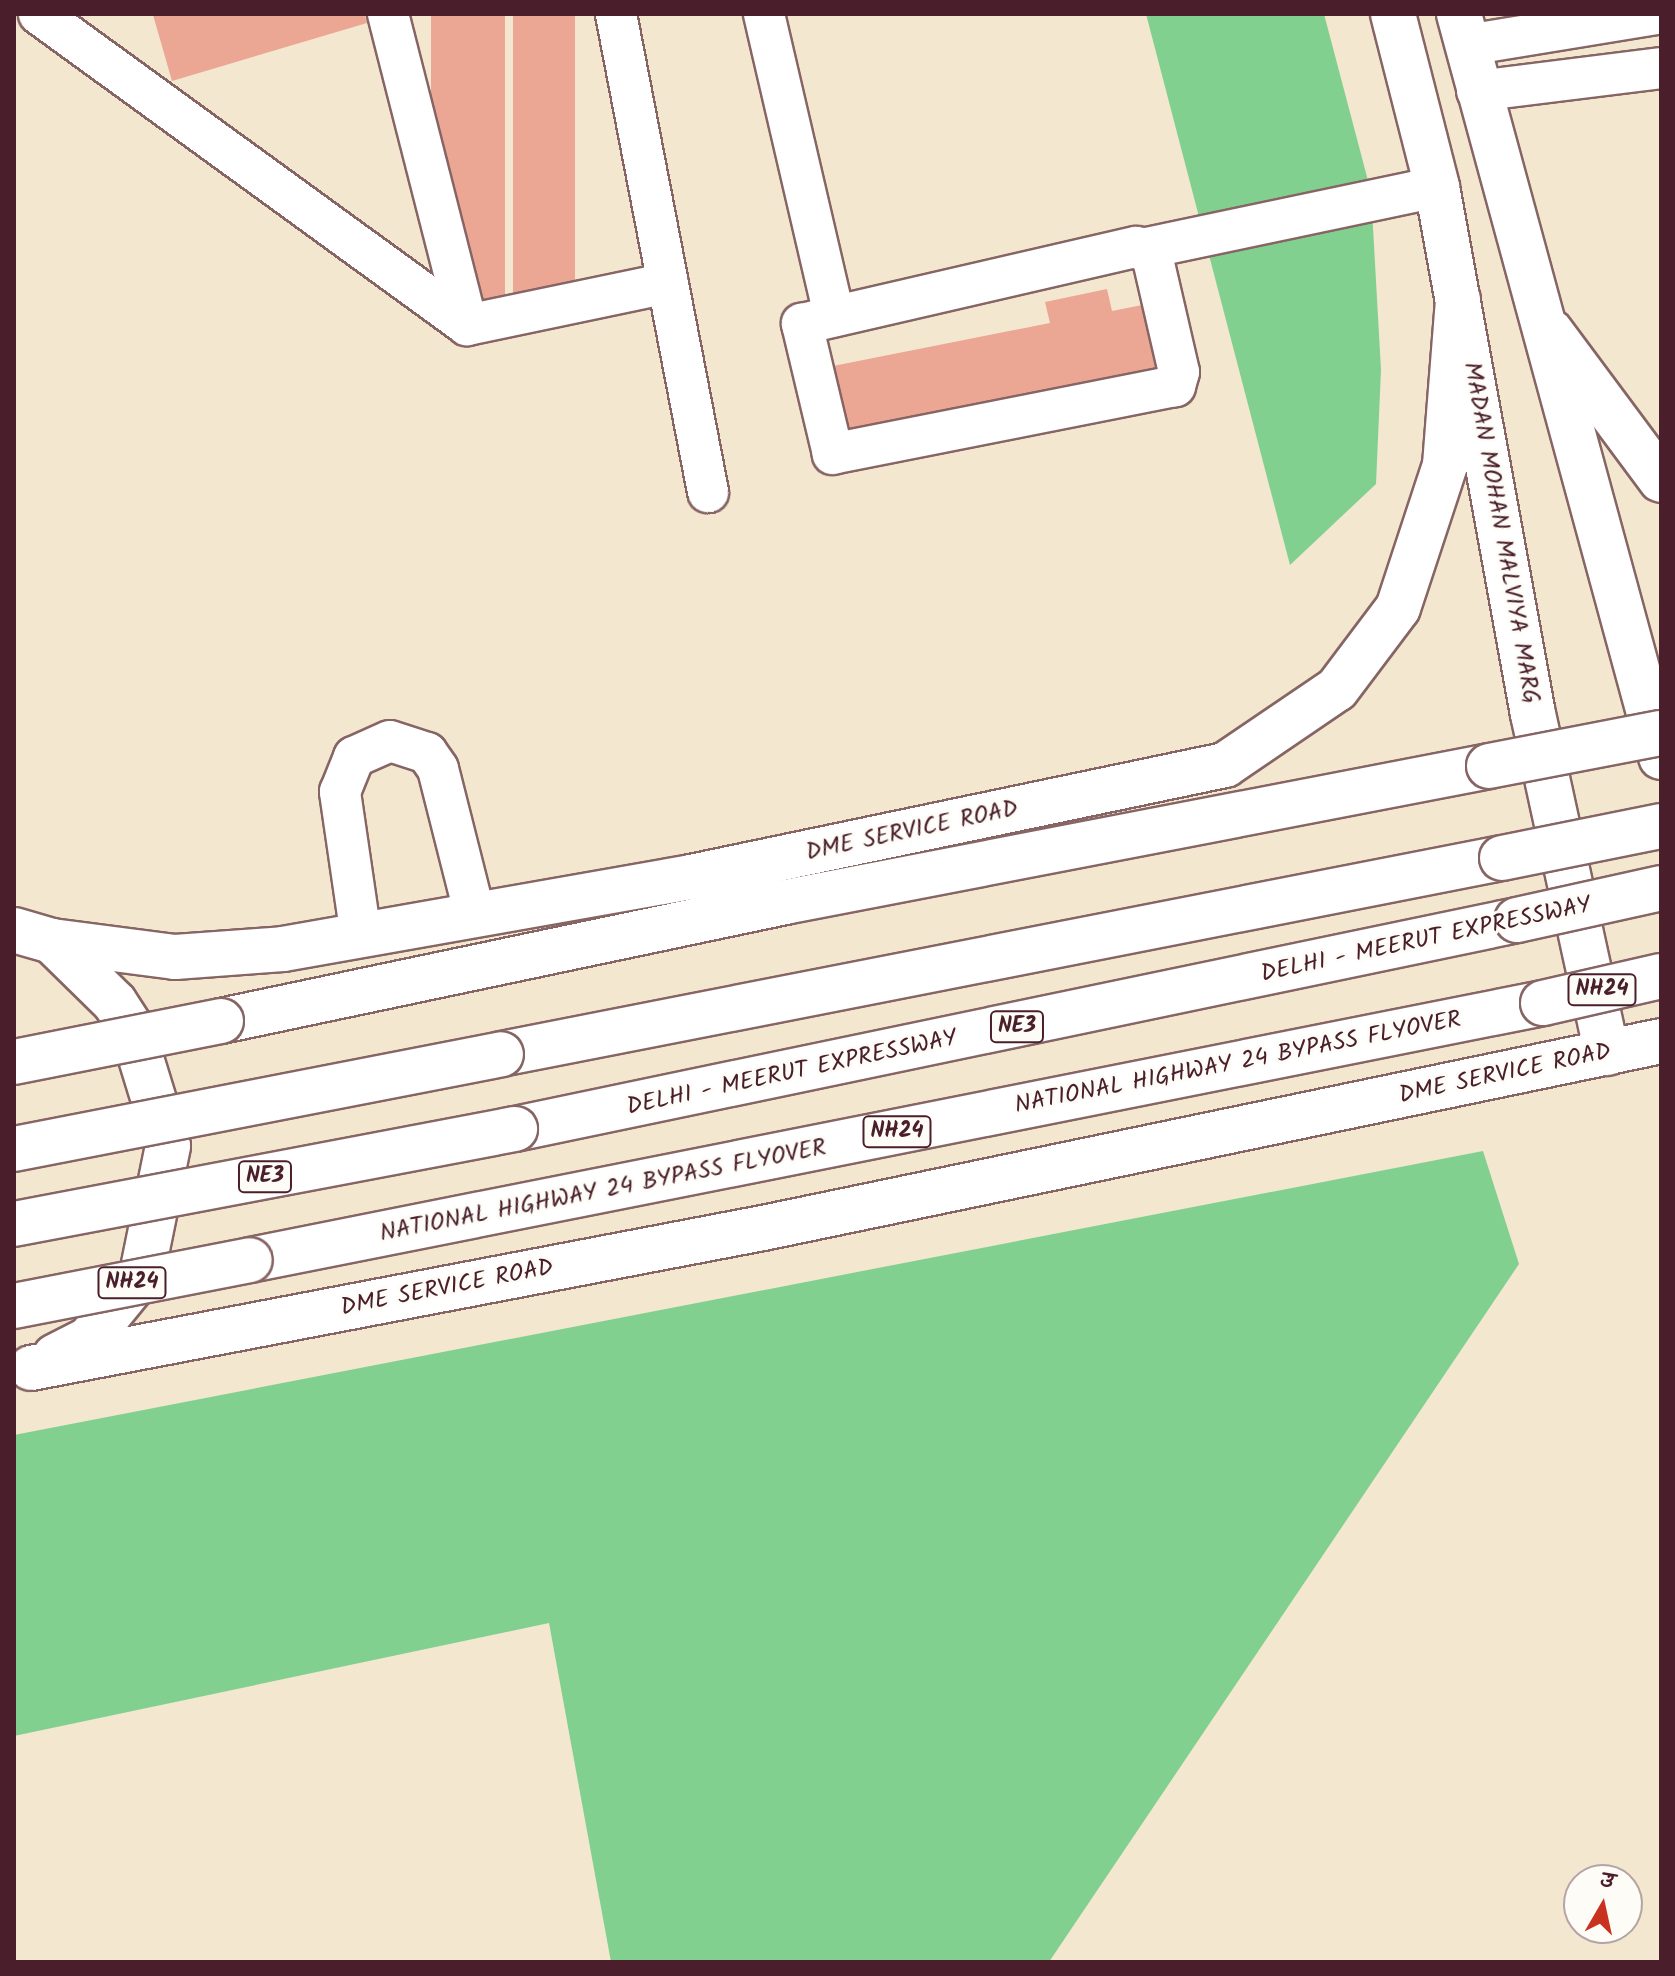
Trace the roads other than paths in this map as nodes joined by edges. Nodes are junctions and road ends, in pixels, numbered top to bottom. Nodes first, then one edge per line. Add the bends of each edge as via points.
1 (39, 14) edge
2 (388, 14) edge
3 (616, 14) edge
4 (764, 14) edge
5 (1393, 14) edge
6 (1656, 14) edge
7 (1463, 30) edge
8 (1661, 68) edge
9 (1477, 91) junction
10 (1437, 187) junction
11 (1147, 248) junction
12 (668, 283) junction
13 (1458, 300) junction
14 (1533, 307) junction
15 (834, 316) junction
16 (467, 325) junction
17 (1661, 480) edge
18 (708, 492) dead end
19 (1661, 733) edge
20 (1661, 757) edge
21 (1661, 826) edge
22 (1661, 888) edge
23 (475, 915) junction
24 (33, 936) edge
25 (361, 936) junction
26 (1661, 976) edge
27 (1661, 1041) edge
28 (1607, 1053) junction
29 (14, 1062) edge
30 (14, 1149) edge
31 (14, 1224) edge
32 (14, 1306) edge
33 (23, 1372) edge

1 - 16 street
2 - 16 street
3 - 12 street
4 - 15 street
5 - 10 main road, MADAN MOHAN MALVIYA MARG
6 - 7 street
7 - 9 main road
8 - 9 street
9 - 14 main road
10 - 11 street
10 - 13 main road, MADAN MOHAN MALVIYA MARG
11 - 15 street
11 - 15 street via 1179,372 1175,386 838,457 829,449 799,329
12 - 16 street
12 - 18 street
13 - 23 main road, DME SERVICE ROAD via 1445,465 1418,562 1368,653 1296,721 1225,765
13 - 28 main road, MADAN MOHAN MALVIYA MARG via 1533,714
14 - 17 main road
14 - 20 main road
19 - 29 main road, bridge via 1193,820
21 - 30 main road, bridge
22 - 31 main road, DELHI - MEERUT EXPRESSWAY / NE3, bridge via 515,1129
23 - 25 main road, DME SERVICE ROAD
23 - 25 street via 438,769 427,753 390,741 354,757 340,792
24 - 25 main road, DME SERVICE ROAD via 175,957
24 - 33 main road via 132,1029 168,1146 142,1274 89,1339
26 - 32 main road, NATIONAL HIGHWAY 24 BYPASS FLYOVER / NH24, bridge
27 - 28 main road, DME SERVICE ROAD
28 - 33 main road, DME SERVICE ROAD via 763,1228

